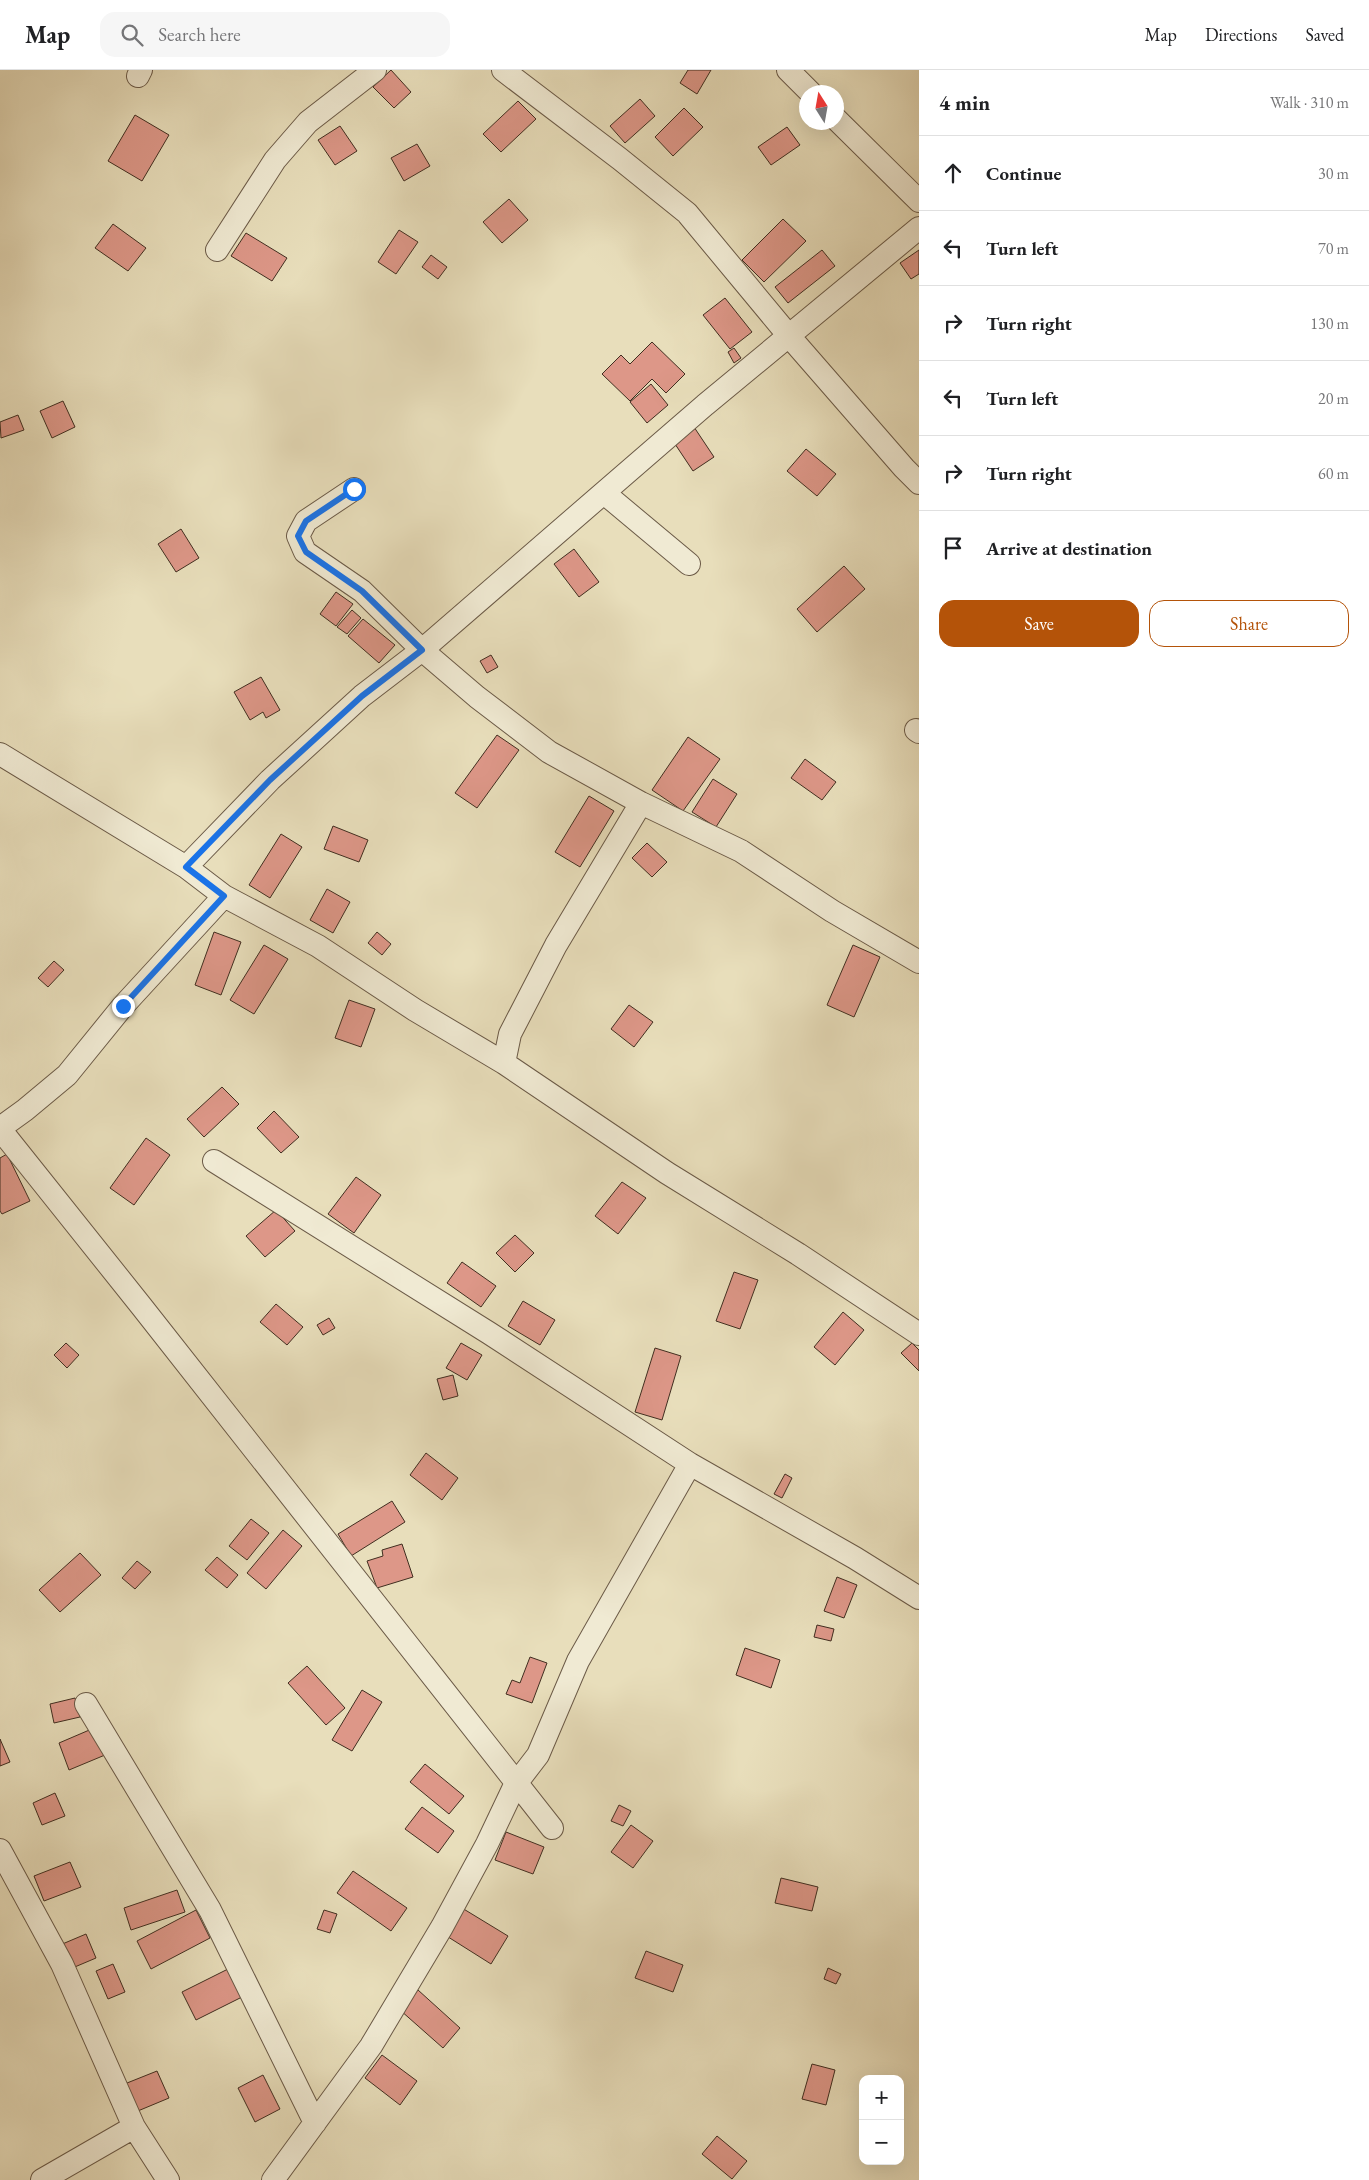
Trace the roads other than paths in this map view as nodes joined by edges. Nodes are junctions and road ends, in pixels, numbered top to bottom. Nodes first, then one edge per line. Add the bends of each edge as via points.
1 (375, 70) edge
2 (503, 70) edge
3 (788, 70) edge
4 (803, 85) edge
5 (844, 127) edge
6 (919, 201) edge
7 (919, 228) edge
8 (217, 250) dead end
9 (789, 336) junction
10 (919, 483) edge
11 (354, 489) dead end
12 (604, 493) junction
13 (689, 564) dead end
14 (422, 650) junction
15 (0, 754) edge
16 (641, 803) junction
17 (186, 867) junction
18 (224, 896) junction
19 (919, 962) edge
20 (504, 1063) junction
21 (0, 1129) edge
22 (214, 1160) dead end
23 (919, 1334) edge
24 (690, 1464) junction
25 (919, 1598) edge
26 (423, 1664) dead end
27 (86, 1704) dead end
28 (514, 1785) junction
29 (552, 1828) junction
30 (0, 1850) edge
31 (315, 2123) junction
32 (134, 2127) junction
33 (42, 2180) edge
34 (168, 2180) edge
35 (273, 2180) edge

1 - 8 street via 308,122 275,160
2 - 9 street via 686,213
3 - 4 street
5 - 6 street
7 - 9 street
9 - 10 street
9 - 12 street
11 - 14 street via 306,521 298,536 306,552 362,591
12 - 13 street
12 - 14 street
14 - 16 street via 549,752
14 - 17 street via 362,696 270,780
15 - 17 street
16 - 19 street via 741,851 832,911
16 - 20 street via 556,946 510,1034
17 - 18 street
18 - 20 street via 318,946 415,1010
18 - 21 street via 117,1013 67,1075
20 - 23 street
21 - 29 street
22 - 24 street
24 - 25 street
24 - 28 street via 578,1661 538,1755
26 - 29 street
27 - 31 street via 210,1910
28 - 29 street
28 - 31 street via 473,1869 376,2038
30 - 32 street via 62,1964
31 - 35 street
32 - 33 street
32 - 34 street

